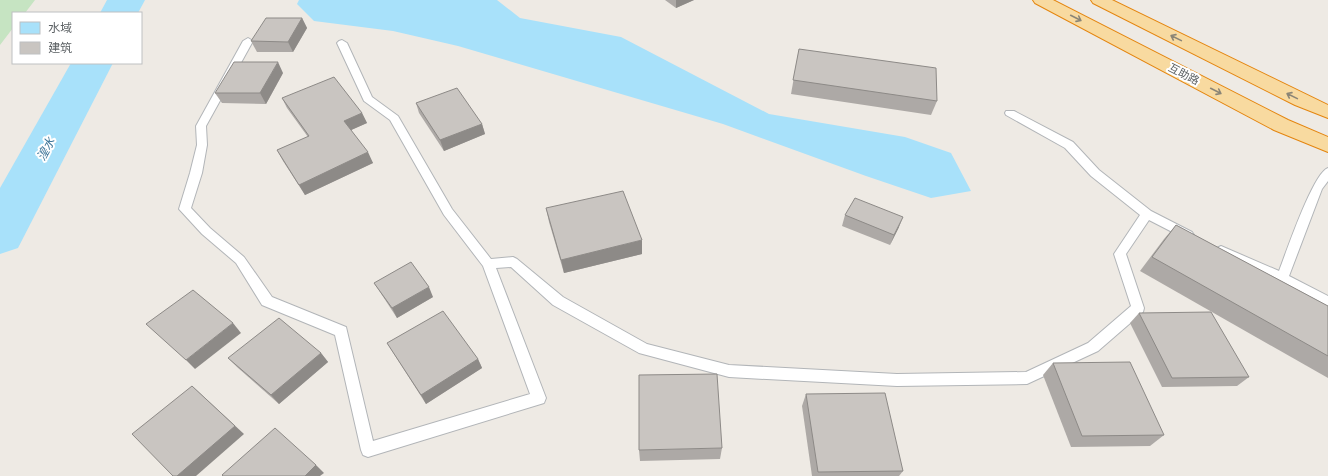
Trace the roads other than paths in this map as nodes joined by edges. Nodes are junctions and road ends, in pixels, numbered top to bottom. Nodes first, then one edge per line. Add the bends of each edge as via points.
1 (1041, 0) edge
2 (1099, 0) edge
3 (248, 41) dead end
4 (342, 43) dead end
5 (1010, 112) dead end
6 (1328, 112) edge
7 (1328, 145) edge
8 (1328, 172) edge
9 (1147, 214) junction
10 (488, 264) junction
11 (1282, 278) junction
12 (1328, 302) edge

1 -> 7 highway, 互助路 via 1281,125
6 -> 2 highway
3 - 10 lane via 201,126 196,173 185,209 240,260 267,301 341,331 368,450 539,398
4 - 10 lane via 368,98 394,118 448,212
5 - 9 lane via 1069,145 1094,173
8 - 11 lane via 1317,188
9 - 10 lane via 1120,254 1138,308 1093,347 1027,378 897,380 729,371 644,349 558,301 513,262
9 - 11 lane
11 - 12 lane

